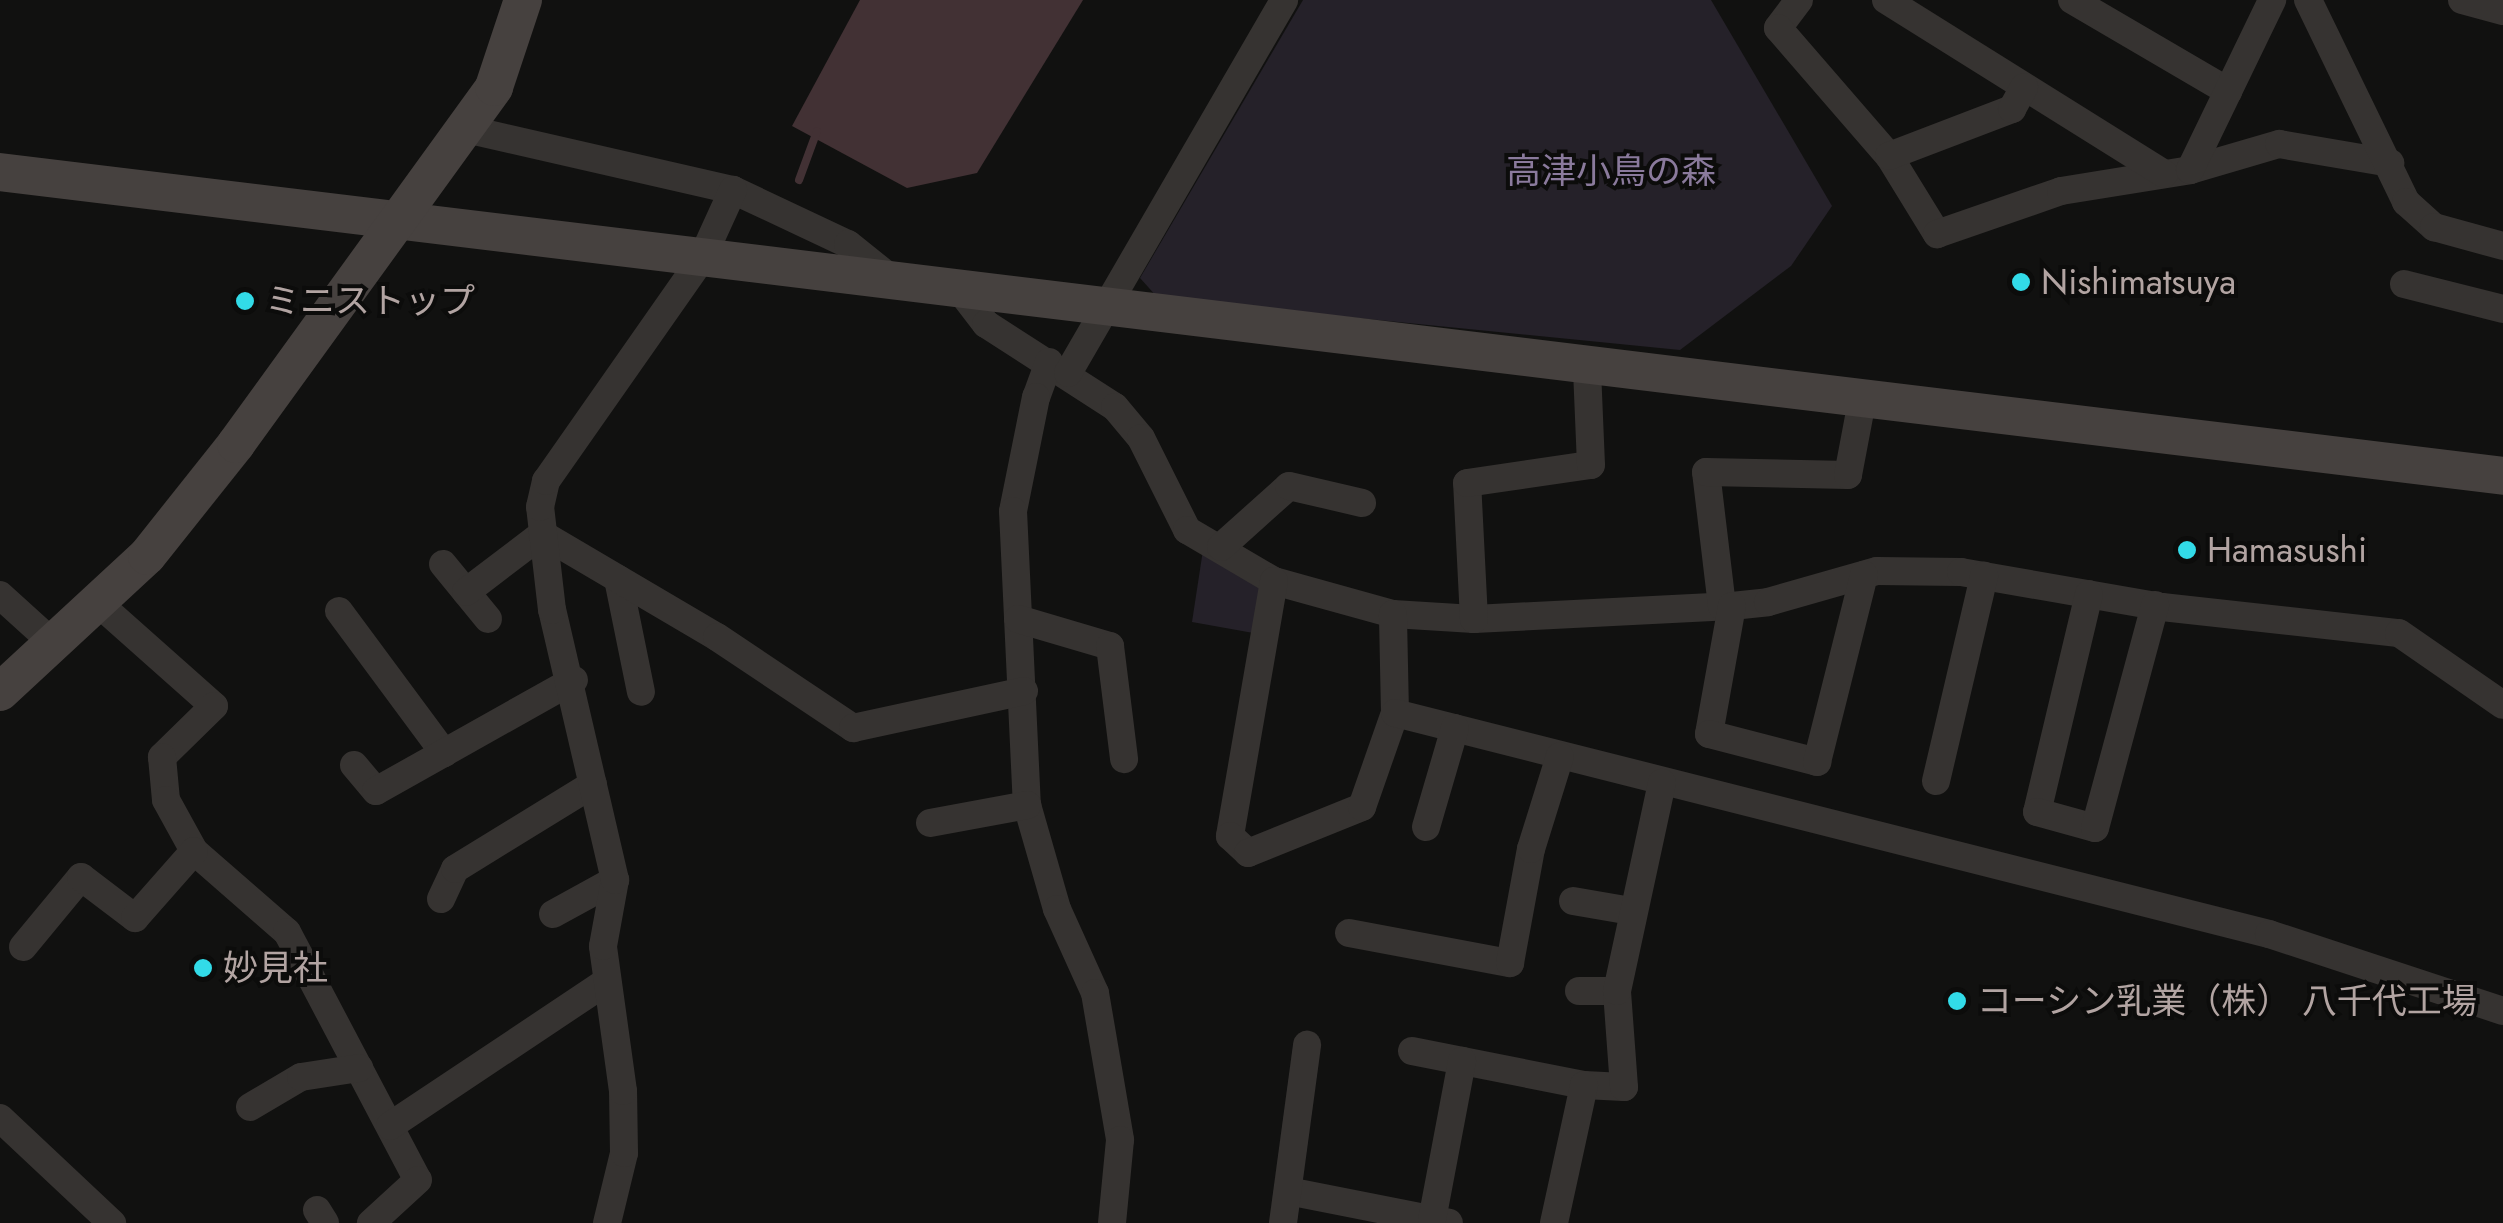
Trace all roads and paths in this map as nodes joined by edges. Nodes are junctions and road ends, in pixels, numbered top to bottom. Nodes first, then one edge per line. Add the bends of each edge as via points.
1 (523, 0) edge
2 (1284, 0) edge
3 (1799, 0) edge
4 (1886, 0) edge
5 (2072, 0) edge
6 (2274, 0) edge
7 (2462, 0) edge
8 (2312, 11) edge
9 (2503, 11) edge
10 (2024, 86) junction
11 (2228, 91) junction
12 (466, 128) junction
13 (1889, 156) junction
14 (2390, 163) junction
15 (0, 172) edge
16 (2177, 172) junction
17 (733, 190) junction
18 (398, 222) junction
19 (2503, 246) edge
20 (702, 258) junction
21 (894, 282) junction
22 (2404, 284) dead end
23 (959, 290) junction
24 (1104, 308) junction
25 (2503, 309) edge
26 (1059, 367) junction
27 (1587, 368) junction
28 (1862, 401) junction
29 (2503, 476) edge
30 (1362, 503) dead end
31 (542, 534) junction
32 (1221, 547) junction
33 (443, 564) dead end
34 (1864, 575) junction
35 (1984, 576) junction
36 (618, 578) junction
37 (1274, 581) junction
38 (466, 592) junction
39 (2089, 594) junction
40 (0, 596) edge
41 (98, 603) junction
42 (2155, 605) junction
43 (1727, 606) junction
44 (338, 611) dead end
45 (1392, 614) junction
46 (1018, 619) junction
47 (1474, 619) junction
48 (488, 620) dead end
49 (54, 644) junction
50 (574, 680) junction
51 (1024, 691) junction
52 (0, 692) edge
53 (641, 692) dead end
54 (2503, 705) edge
55 (1395, 713) junction
56 (1455, 728) junction
57 (444, 753) junction
58 (1560, 756) junction
59 (1124, 758) dead end
60 (354, 765) dead end
61 (1936, 781) dead end
62 (1662, 782) junction
63 (593, 784) junction
64 (1027, 806) junction
65 (930, 823) dead end
66 (1426, 828) dead end
67 (194, 851) junction
68 (615, 880) junction
69 (442, 899) dead end
70 (1573, 901) dead end
71 (1631, 910) junction
72 (553, 914) dead end
73 (1350, 933) dead end
74 (23, 946) dead end
75 (606, 982) junction
76 (1579, 991) dead end
77 (1617, 991) junction
78 (2503, 1011) edge
79 (1307, 1045) dead end
80 (1412, 1051) dead end
81 (1462, 1060) junction
82 (359, 1068) junction
83 (1584, 1085) junction
84 (250, 1107) dead end
85 (0, 1118) edge
86 (390, 1126) junction
87 (1288, 1191) junction
88 (1440, 1222) edge
89 (112, 1223) edge
90 (371, 1223) edge
91 (607, 1223) edge
92 (1112, 1223) edge
93 (1283, 1223) edge
94 (1554, 1223) edge

1 - 12 street via 506,64
2 - 24 street
3 - 13 street via 1778,28
4 - 10 street
5 - 11 street
6 - 8 street
6 - 11 street
7 - 9 street
8 - 14 street
10 - 13 street via 2012,109
10 - 16 street
11 - 16 street
12 - 17 street
12 - 18 street
13 - 16 street via 1937,234 2062,191
14 - 16 street via 2279,144
14 - 19 street via 2418,217
15 - 18 street
17 - 20 street
17 - 21 street via 848,244
18 - 20 street
18 - 41 street via 225,458 147,556
20 - 21 street
20 - 31 street via 546,482
21 - 23 street
22 - 25 street
23 - 24 street
23 - 26 street via 986,324
24 - 26 street
24 - 27 street
26 - 32 street via 1108,400 1141,438 1187,530
26 - 46 street via 1036,398 1014,511
27 - 28 street
27 - 47 street via 1590,465 1468,483
28 - 29 street
28 - 43 street via 1848,475 1706,472
30 - 32 street via 1289,486
31 - 36 street
31 - 38 street
31 - 50 street via 552,610
32 - 37 street
33 - 38 street
34 - 35 street
34 - 43 street via 1768,602
34 - 43 street via 1817,762 1709,734
35 - 39 street
35 - 61 street
36 - 51 street via 853,728
36 - 53 street
37 - 45 street
37 - 55 street via 1230,836 1248,853 1362,807
38 - 48 street
39 - 42 street
39 - 42 street via 2037,812 2094,828
40 - 49 street
41 - 49 street
41 - 67 street via 214,706 162,757 166,800
42 - 54 street via 2399,633
43 - 47 street
44 - 57 street
45 - 47 street
45 - 55 street
46 - 51 street
46 - 59 street via 1110,646
49 - 52 street
50 - 57 street
50 - 63 street
51 - 64 street
55 - 56 street
56 - 58 street
56 - 66 street
57 - 60 street via 376,791
58 - 62 street
58 - 73 street via 1531,849 1510,963
62 - 71 street
62 - 78 street via 2270,934
63 - 68 street
63 - 69 street via 455,869
64 - 65 street
64 - 92 street via 1057,909 1095,993 1120,1140
67 - 74 street via 135,918 81,878
67 - 82 street via 287,932
68 - 72 street
68 - 75 street via 603,946
70 - 71 street
71 - 77 street
75 - 86 street
75 - 91 street via 614,1004 624,1153
76 - 77 street
77 - 83 street via 1624,1087
79 - 87 street
80 - 81 street
81 - 83 street
81 - 88 street
82 - 84 street via 301,1077
82 - 86 street
83 - 94 street
85 - 89 street
86 - 90 street via 418,1180
87 - 88 street
87 - 93 street

